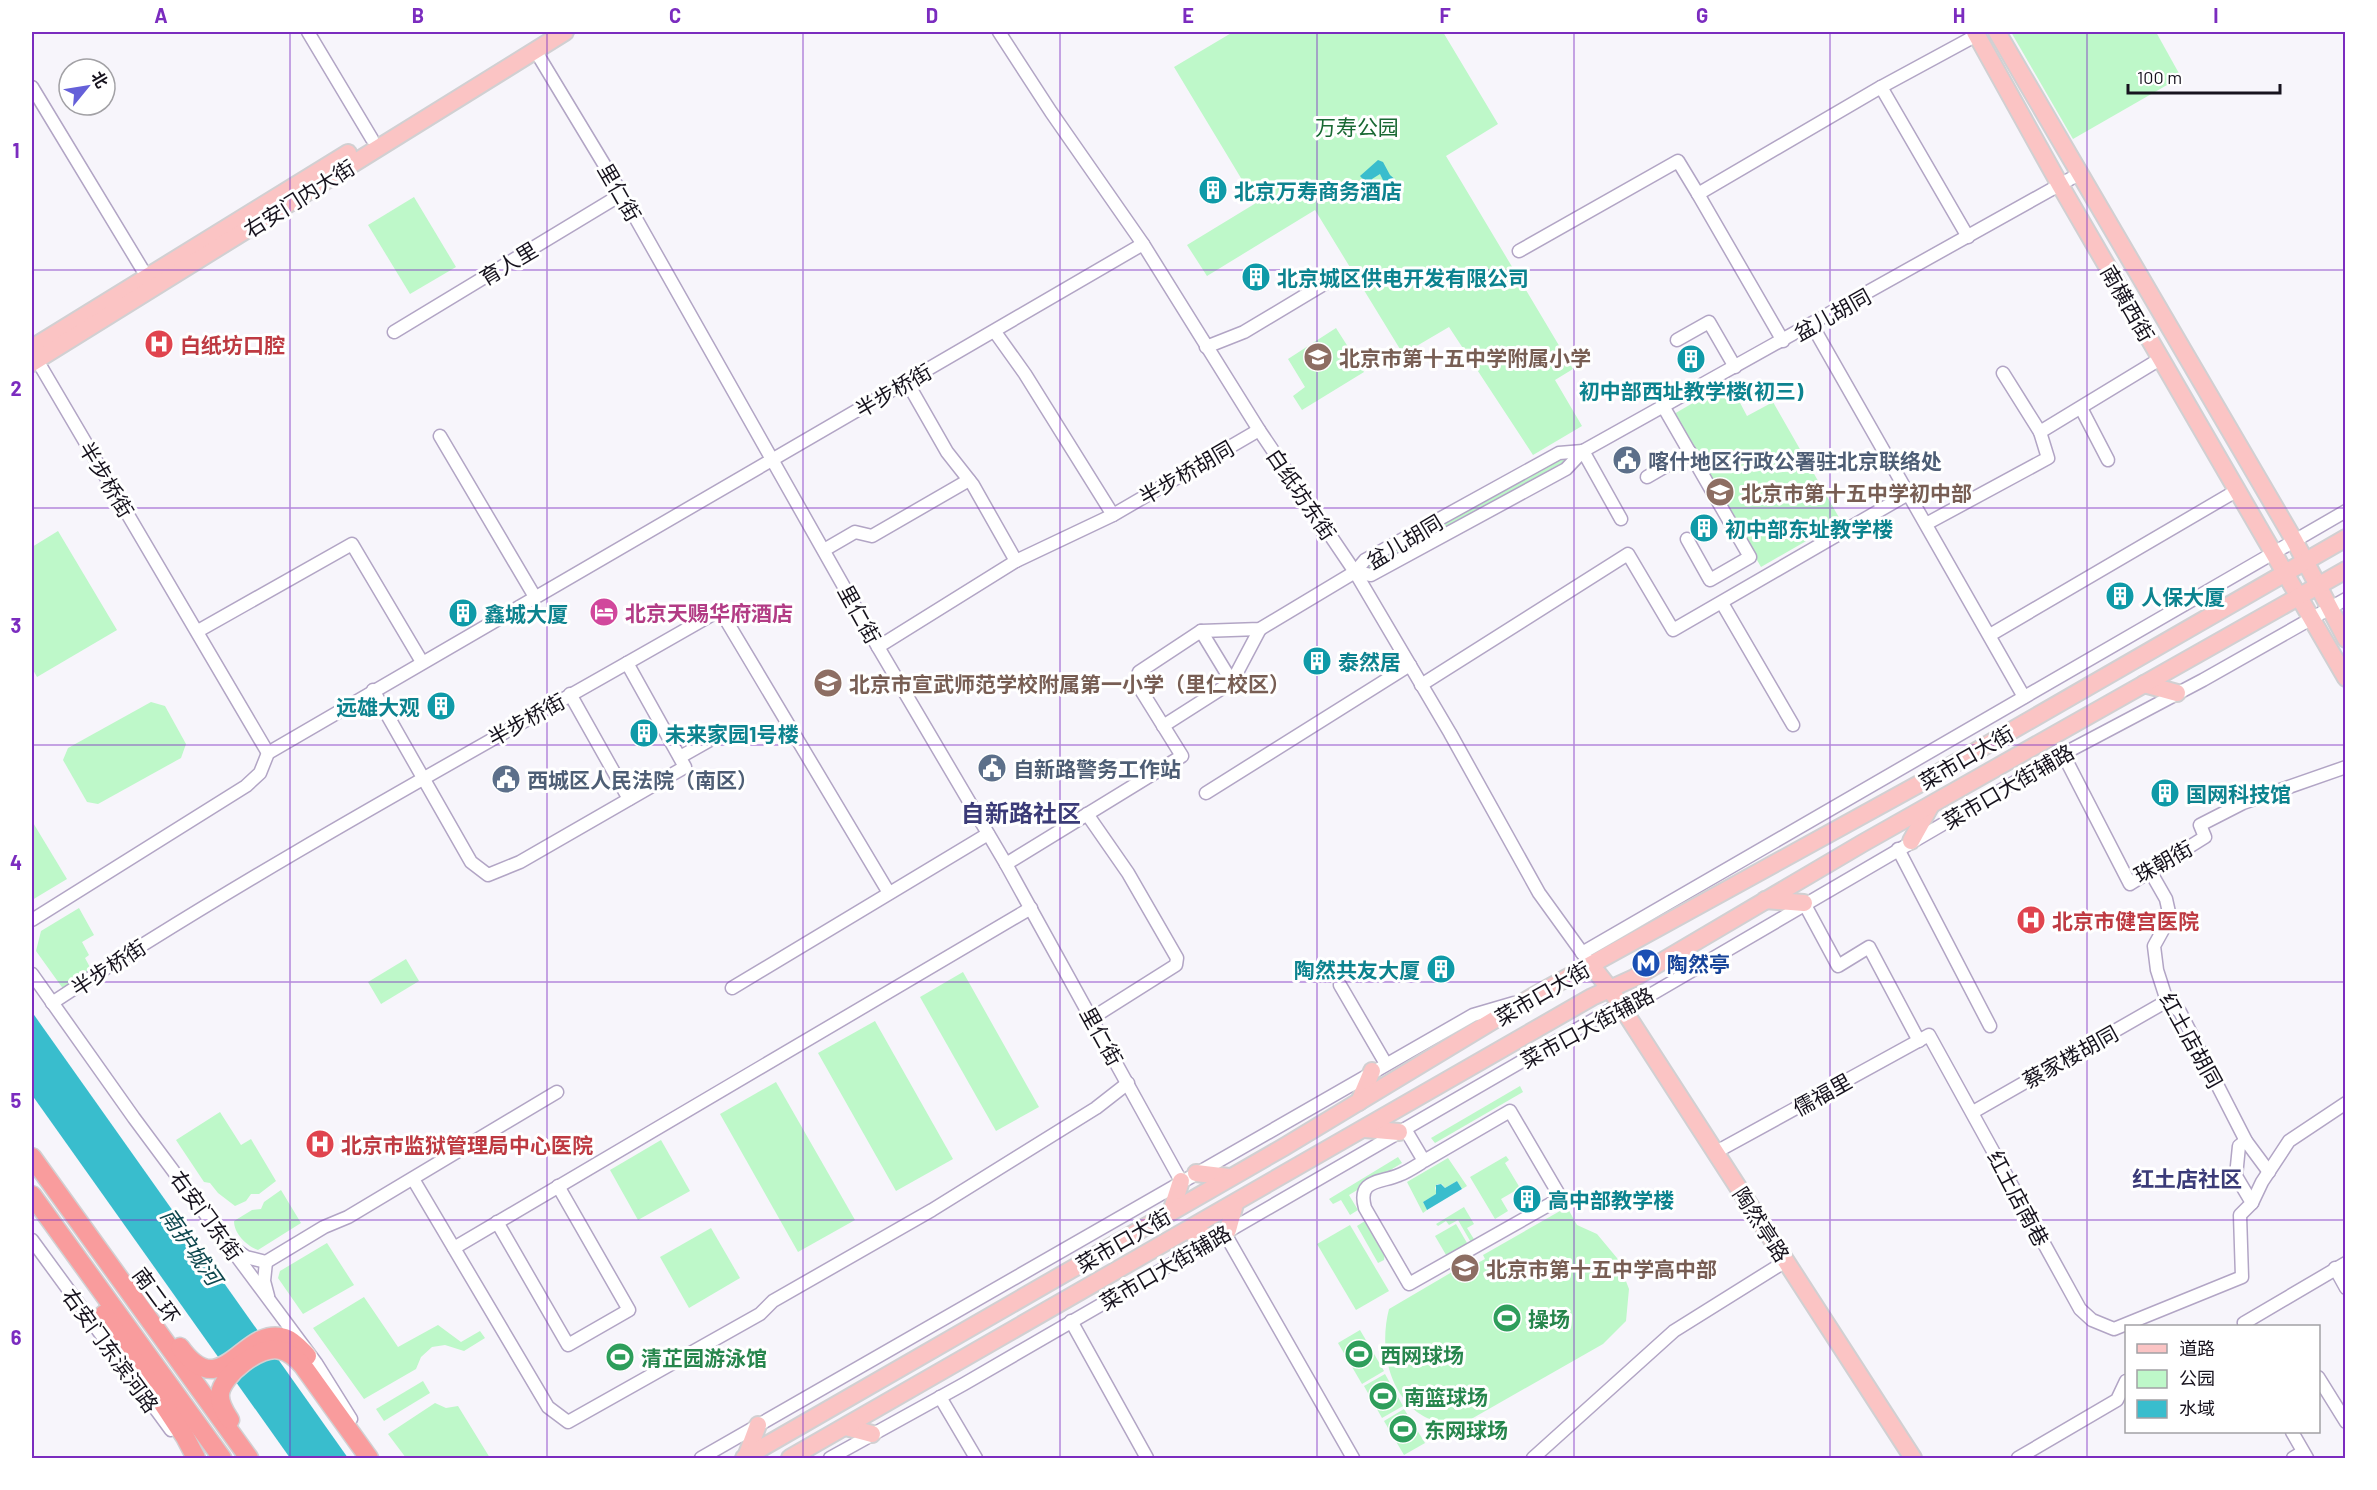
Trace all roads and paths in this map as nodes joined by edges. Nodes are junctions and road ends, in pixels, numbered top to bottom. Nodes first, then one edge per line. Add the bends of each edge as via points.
1 (308, 32) edge
2 (545, 32) edge
3 (565, 32) edge
4 (999, 32) edge
5 (1997, 32) edge
6 (1976, 33) edge
7 (535, 50) junction
8 (32, 87) edge
9 (1881, 87) junction
10 (372, 139) junction
11 (2079, 174) junction
12 (2060, 185) junction
13 (622, 194) junction
14 (1698, 194) junction
15 (1968, 237) junction
16 (1143, 244) junction
17 (1519, 251) dead end
18 (147, 278) junction
19 (1334, 278) dead end
20 (1812, 325) junction
21 (394, 332) dead end
22 (995, 332) junction
23 (1677, 340) dead end
24 (1783, 341) junction
25 (1206, 347) junction
26 (33, 357) edge
27 (2160, 360) junction
28 (1735, 367) junction
29 (2003, 373) dead end
30 (907, 382) junction
31 (1664, 406) junction
32 (2081, 408) junction
33 (1259, 430) junction
34 (2040, 432) junction
35 (440, 436) dead end
36 (1583, 451) junction
37 (1690, 452) junction
38 (773, 459) junction
39 (2108, 460) dead end
40 (1647, 477) dead end
41 (969, 480) junction
42 (2235, 491) junction
43 (1908, 494) junction
44 (2346, 512) edge
45 (1113, 515) junction
46 (1621, 519) dead end
47 (1926, 524) junction
48 (2346, 538) edge
49 (1687, 539) dead end
50 (2294, 540) junction
51 (824, 550) junction
52 (2271, 554) junction
53 (1016, 561) junction
54 (2305, 561) junction
55 (2346, 570) edge
56 (1355, 572) junction
57 (2283, 573) junction
58 (2317, 586) junction
59 (535, 597) junction
60 (2298, 597) junction
61 (2346, 599) edge
62 (1722, 603) junction
63 (2329, 609) junction
64 (2311, 619) junction
65 (1260, 629) junction
66 (198, 631) junction
67 (1201, 631) junction
68 (1990, 635) junction
69 (2346, 639) edge
70 (878, 646) junction
71 (422, 662) junction
72 (627, 663) junction
73 (1410, 665) junction
74 (2346, 678) edge
75 (1232, 682) junction
76 (2144, 684) junction
77 (1421, 685) junction
78 (373, 690) junction
79 (2177, 693) junction
80 (570, 694) junction
81 (2024, 697) junction
82 (1793, 725) dead end
83 (1163, 726) junction
84 (726, 731) dead end
85 (268, 753) junction
86 (2062, 754) junction
87 (680, 757) junction
88 (2346, 767) edge
89 (423, 777) junction
90 (1206, 793) dead end
91 (629, 799) junction
92 (1932, 804) junction
93 (1087, 814) junction
94 (988, 834) junction
95 (1905, 845) junction
96 (1006, 864) junction
97 (2150, 871) junction
98 (889, 893) junction
99 (1765, 900) junction
100 (1804, 903) junction
101 (1031, 908) junction
102 (32, 920) edge
103 (1587, 959) junction
104 (32, 974) edge
105 (1340, 985) dead end
106 (732, 988) dead end
107 (1610, 989) junction
108 (1532, 998) junction
109 (2167, 1001) junction
110 (52, 1003) junction
111 (1620, 1004) junction
112 (1092, 1018) junction
113 (1990, 1026) dead end
114 (1924, 1038) junction
115 (1379, 1068) junction
116 (1128, 1083) junction
117 (557, 1092) dead end
118 (1359, 1102) junction
119 (2346, 1103) edge
120 (1973, 1112) junction
121 (1365, 1129) junction
122 (1402, 1131) junction
123 (2246, 1141) junction
124 (1716, 1152) junction
125 (32, 1157) edge
126 (1424, 1161) junction
127 (2269, 1172) junction
128 (1196, 1173) junction
129 (1229, 1177) junction
130 (413, 1179) junction
131 (1181, 1181) junction
132 (558, 1186) junction
133 (32, 1195) edge
134 (2252, 1203) junction
135 (1235, 1204) junction
136 (1171, 1212) junction
137 (497, 1222) junction
138 (55, 1226) junction
139 (217, 1228) junction
140 (1187, 1231) junction
141 (1222, 1233) junction
142 (32, 1240) edge
143 (454, 1248) junction
144 (1786, 1261) junction
145 (266, 1262) junction
146 (2340, 1266) edge
147 (113, 1272) junction
148 (2346, 1288) edge
149 (269, 1301) junction
150 (1071, 1322) junction
151 (2132, 1325) edge
152 (2245, 1325) edge
153 (2125, 1327) edge
154 (276, 1343) junction
155 (316, 1363) junction
156 (218, 1376) junction
157 (2320, 1379) edge
158 (2125, 1385) edge
159 (940, 1397) junction
160 (2346, 1422) edge
161 (758, 1425) junction
162 (846, 1426) junction
163 (2293, 1433) edge
164 (872, 1434) junction
165 (2301, 1456) edge
166 (194, 1458) edge
167 (222, 1458) edge
168 (249, 1458) edge
169 (257, 1458) edge
170 (369, 1458) edge
171 (379, 1458) edge
172 (701, 1458) edge
173 (745, 1458) edge
174 (790, 1458) edge
175 (830, 1458) edge
176 (976, 1458) edge
177 (1147, 1458) edge
178 (1353, 1458) edge
179 (1533, 1458) edge
180 (1913, 1458) edge
181 (2018, 1458) edge

1 - 10 street
2 - 10 main road, 右安门内大街
3 - 7 main road, 右安门内大街
4 - 16 street, 白纸坊东街
5 - 11 main road, 南横西街
6 - 9 street
6 - 12 main road, 南横西街
7 - 13 street, 里仁街
7 - 26 main road, 右安门内大街
8 - 18 street
9 - 14 street
9 - 15 street
10 - 18 main road, 右安门内大街
11 - 12 street, 盆儿胡同
11 - 50 main road, 南横西街
12 - 15 street, 盆儿胡同
12 - 27 main road, 南横西街
13 - 21 street, 育人里
13 - 38 street, 里仁街
14 - 17 street via 1678,161
14 - 24 street
15 - 20 street, 盆儿胡同
16 - 22 street, 半步桥街
16 - 25 street, 白纸坊东街
18 - 26 main road, 右安门内大街
19 - 25 street via 1244,332
20 - 24 street, 盆儿胡同
20 - 43 street
22 - 30 street, 半步桥街
22 - 45 street
23 - 28 street via 1709,322
24 - 28 street, 盆儿胡同
25 - 33 street, 白纸坊东街
26 - 66 street, 半步桥街
27 - 32 street
27 - 42 main road, 南横西街
28 - 31 street, 盆儿胡同
29 - 34 street
30 - 38 street, 半步桥街
30 - 41 street via 947,452
31 - 36 street, 盆儿胡同
31 - 37 street
32 - 34 street
32 - 39 street
33 - 45 street, 半步桥胡同
33 - 56 street, 白纸坊东街
34 - 47 street via 2048,458
35 - 59 street
36 - 46 street
36 - 56 street, 盆儿胡同 via 1566,469 1371,576
37 - 40 street
37 - 49 street via 1750,557 1710,580
38 - 51 street, 里仁街
38 - 59 street, 半步桥街
41 - 51 street via 872,536 855,532
41 - 53 street
42 - 52 main road, 南横西街
42 - 68 street
43 - 47 street
43 - 62 street
44 - 50 street
45 - 53 street, 半步桥胡同
47 - 68 street
48 - 54 main road, 菜市口大街
50 - 52 street
50 - 54 main road, 南横西街
51 - 70 street, 里仁街
52 - 57 main road, 南横西街
52 - 81 street
53 - 70 street, 半步桥胡同
54 - 57 main road, 菜市口大街
54 - 58 main road, 南横西街
55 - 58 main road, 菜市口大街
56 - 65 street, 盆儿胡同
56 - 73 street, 白纸坊东街
57 - 60 main road, 南横西街
57 - 103 main road, 菜市口大街 via 1918,784
58 - 60 main road, 菜市口大街
58 - 63 main road, 南横西街
59 - 71 street, 半步桥街
60 - 64 main road, 南横西街
60 - 76 main road, 菜市口大街
61 - 63 street, 菜市口大街辅路
62 - 77 street via 1673,630 1628,554
62 - 82 street
63 - 64 street, 菜市口大街辅路
63 - 69 main road, 南横西街
64 - 74 main road, 南横西街
64 - 79 street, 菜市口大街辅路
65 - 67 street
65 - 75 street
66 - 71 street via 352,544
66 - 85 street, 半步桥街
67 - 75 street
67 - 83 street via 1137,676 1136,682
68 - 81 street
70 - 94 street, 里仁街
71 - 78 street, 半步桥街
72 - 80 street, 半步桥街
72 - 87 street
72 - 98 street, 半步桥街 via 720,610
73 - 77 street, 白纸坊东街
73 - 90 street
75 - 83 street
76 - 79 main road
76 - 92 main road, 菜市口大街
77 - 103 street, 白纸坊东街 via 1539,893
78 - 85 street, 半步桥街
78 - 89 street
79 - 86 street, 菜市口大街辅路
80 - 89 street, 半步桥街
80 - 91 street
81 - 103 street
83 - 93 street via 1182,756
84 - 87 street
85 - 102 street via 260,773 246,786
86 - 95 street, 菜市口大街辅路
86 - 97 street, 珠朝街 via 2130,884
87 - 91 street via 685,767
88 - 97 street, 珠朝街 via 2243,803 2200,825 2205,837
89 - 91 street via 471,862 488,875 520,862
89 - 110 street, 半步桥街 via 118,958
92 - 95 main road
92 - 99 main road, 菜市口大街
93 - 96 street
93 - 112 street via 1128,873 1177,961
94 - 96 street, 里仁街
94 - 98 street
95 - 100 street, 菜市口大街辅路
95 - 113 street
96 - 101 street, 里仁街
97 - 109 street, 红土店胡同 via 2166,900 2170,917 2154,946
98 - 106 street
99 - 100 main road
99 - 107 main road, 菜市口大街
100 - 111 street, 菜市口大街辅路 via 1645,998
100 - 114 street, 红土店南巷 via 1838,966 1869,947
101 - 112 street, 里仁街
101 - 132 street
103 - 107 main road, 陶然亭路
103 - 108 main road, 菜市口大街
104 - 110 street, 右安门东街
105 - 115 street
107 - 111 main road, 陶然亭路
107 - 121 main road, 菜市口大街
108 - 115 street via 1473,1015
108 - 118 main road, 菜市口大街
109 - 120 street, 蔡家楼胡同
109 - 123 street, 红土店胡同 via 2180,1012
110 - 139 street, 右安门东街
111 - 122 street, 菜市口大街辅路
111 - 124 main road, 陶然亭路
112 - 116 street, 里仁街
114 - 120 street, 红土店南巷
114 - 124 street, 儒福里
115 - 118 main road
115 - 128 street
116 - 131 street, 里仁街
116 - 143 street via 1096,1108 932,1210 773,1300 760,1314 568,1422 548,1407
117 - 130 street
118 - 129 main road, 菜市口大街
119 - 127 street via 2295,1136
120 - 153 street, 红土店南巷 via 2079,1309 2092,1320 2114,1329
121 - 122 main road
121 - 135 main road, 菜市口大街
122 - 126 street
122 - 141 street, 菜市口大街辅路
123 - 127 street, 红土店胡同
123 - 134 street via 2239,1146 2236,1176
124 - 144 main road, 陶然亭路
125 - 147 highway, 南二环
126 - 126 street via 1510,1111 1561,1198 1409,1284 1362,1197 1372,1184
127 - 134 street
128 - 129 main road
128 - 131 street
129 - 136 main road, 菜市口大街
130 - 143 street
130 - 145 street
131 - 136 main road
131 - 161 street
132 - 137 street
132 - 137 street via 629,1310 568,1345
133 - 138 highway, 南二环
134 - 151 street via 2240,1215 2242,1277
135 - 140 main road, 菜市口大街
135 - 141 main road
136 - 173 main road, 菜市口大街
137 - 143 street
138 - 166 highway via 90,1293 185,1437
138 - 167 highway, 南二环
139 - 145 street via 238,1253
139 - 149 street, 右安门东街
140 - 141 main road
140 - 162 main road, 菜市口大街
141 - 150 street, 菜市口大街辅路
141 - 178 street
142 - 166 street, 右安门东滨河路
144 - 179 street via 1674,1331
144 - 180 main road, 陶然亭路
145 - 149 street via 264,1281
146 - 148 street
146 - 152 street
147 - 156 highway via 148,1303 190,1362
147 - 168 highway, 南二环
149 - 155 street, 右安门东街
150 - 159 street, 菜市口大街辅路
150 - 177 street
154 - 155 highway via 289,1340
154 - 156 highway
154 - 170 highway via 303,1366
155 - 171 street, 右安门东街
156 - 169 highway via 223,1408
157 - 160 street
158 - 181 street via 2117,1400
159 - 164 street, 菜市口大街辅路
159 - 176 street
161 - 172 street
161 - 173 main road
162 - 164 main road
162 - 174 main road, 菜市口大街
163 - 165 street
164 - 175 street, 菜市口大街辅路

